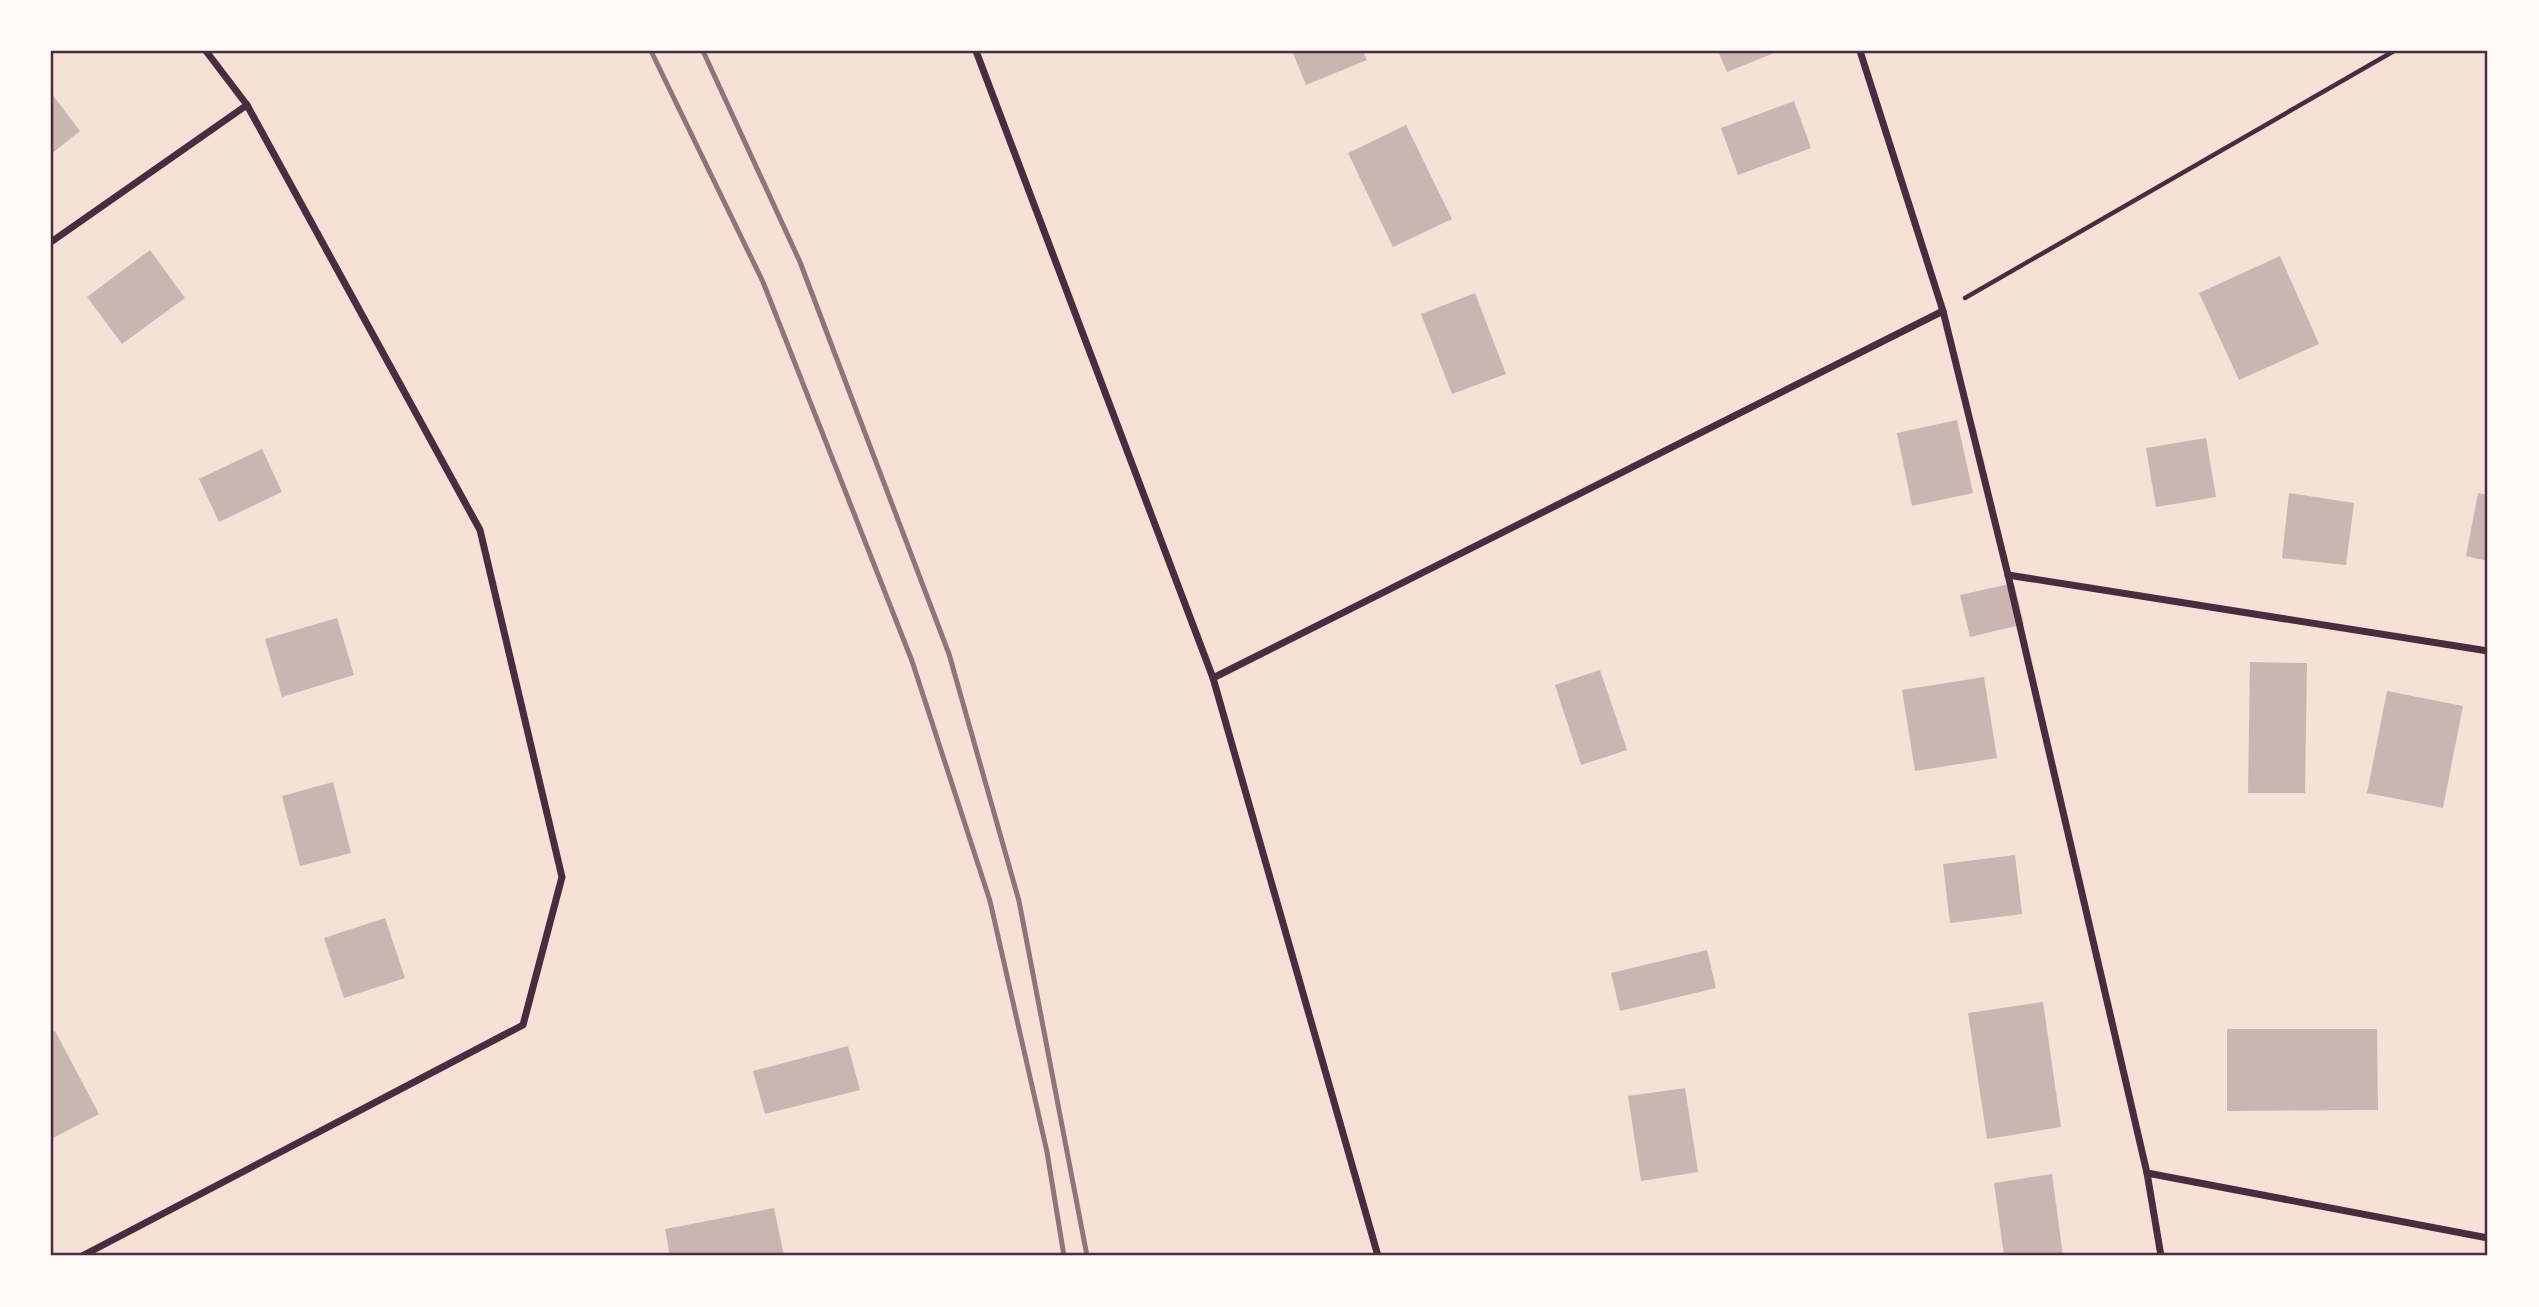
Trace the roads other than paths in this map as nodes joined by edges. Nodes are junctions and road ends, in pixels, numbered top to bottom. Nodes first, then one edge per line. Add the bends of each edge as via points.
1 (206, 51) edge
2 (976, 51) edge
3 (1860, 51) edge
4 (247, 105) junction
5 (51, 242) edge
6 (1943, 311) junction
7 (2008, 575) junction
8 (2488, 651) edge
9 (1213, 678) junction
10 (2147, 1173) junction
11 (2488, 1238) edge
12 (82, 1256) edge
13 (1378, 1256) edge
14 (2161, 1256) edge

1 - 4 street
2 - 9 street
3 - 6 street
4 - 5 street
4 - 12 street via 480,530 562,877 523,1025
6 - 7 street
6 - 9 street
7 - 8 street
7 - 10 street
9 - 13 street
10 - 11 street
10 - 14 street

